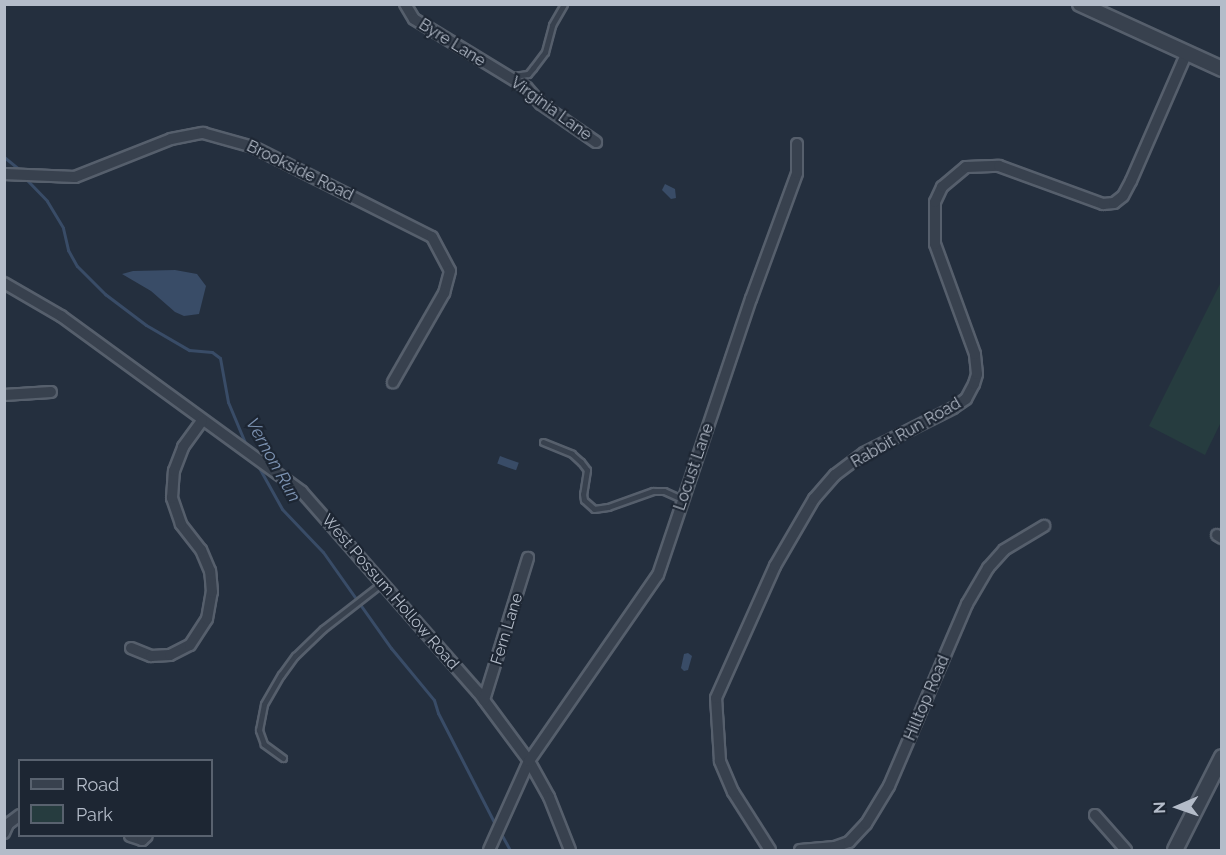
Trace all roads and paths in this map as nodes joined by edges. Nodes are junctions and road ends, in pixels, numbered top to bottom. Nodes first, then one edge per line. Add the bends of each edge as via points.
1 (405, 4) edge
2 (564, 4) edge
3 (1086, 6) edge
4 (1187, 52) junction
5 (1221, 69) edge
6 (505, 76) junction
7 (596, 142) dead end
8 (797, 144) dead end
9 (4, 174) edge
10 (4, 283) edge
11 (393, 382) dead end
12 (51, 392) dead end
13 (4, 395) edge
14 (202, 421) junction
15 (543, 442) dead end
16 (684, 500) junction
17 (1044, 526) dead end
18 (528, 558) dead end
19 (382, 583) junction
20 (131, 648) dead end
21 (484, 700) junction
22 (1221, 757) edge
23 (283, 758) dead end
24 (529, 761) junction
25 (1095, 815) dead end
26 (18, 816) edge
27 (4, 833) edge
28 (489, 850) edge
29 (570, 850) edge
30 (770, 850) edge
31 (800, 850) edge
32 (1126, 850) edge
33 (1175, 850) edge

1 - 6 street, Byre Lane via 414,19
2 - 6 lane via 552,25 545,52 533,68 520,76
3 - 4 street
4 - 5 street
4 - 30 street, Rabbit Run Road via 1131,181 1114,203 1103,204 999,165 966,167 942,186 935,202 935,243 975,354 974,384 966,399 953,408 864,453 835,475 814,499 775,566 716,698 720,761 733,792
6 - 7 street, Virginia Lane
8 - 16 street, Locust Lane via 796,173
9 - 11 street, Brookside Road via 75,177 171,139 203,133 253,147 432,237 450,271 444,293
10 - 14 street, West Possum Hollow Road via 61,316
12 - 13 street
14 - 19 street, West Possum Hollow Road via 302,492
14 - 20 street via 183,447 174,471 172,498 181,524 201,550 210,571 212,592 207,619 190,645 170,655 151,656
15 - 16 lane via 581,462 587,470 584,500 594,509 653,491 664,491
16 - 24 street, Locust Lane via 658,575
17 - 31 street, Hilltop Road via 1004,550 988,568 967,604 889,786 866,824 849,842
18 - 21 street, Fern Lane
19 - 21 street, West Possum Hollow Road
19 - 23 lane via 295,656 264,704 259,730 264,744
21 - 24 street, West Possum Hollow Road
22 - 33 street
24 - 28 street, Locust Lane
24 - 29 street, West Possum Hollow Road via 549,797
25 - 32 street
26 - 27 street

